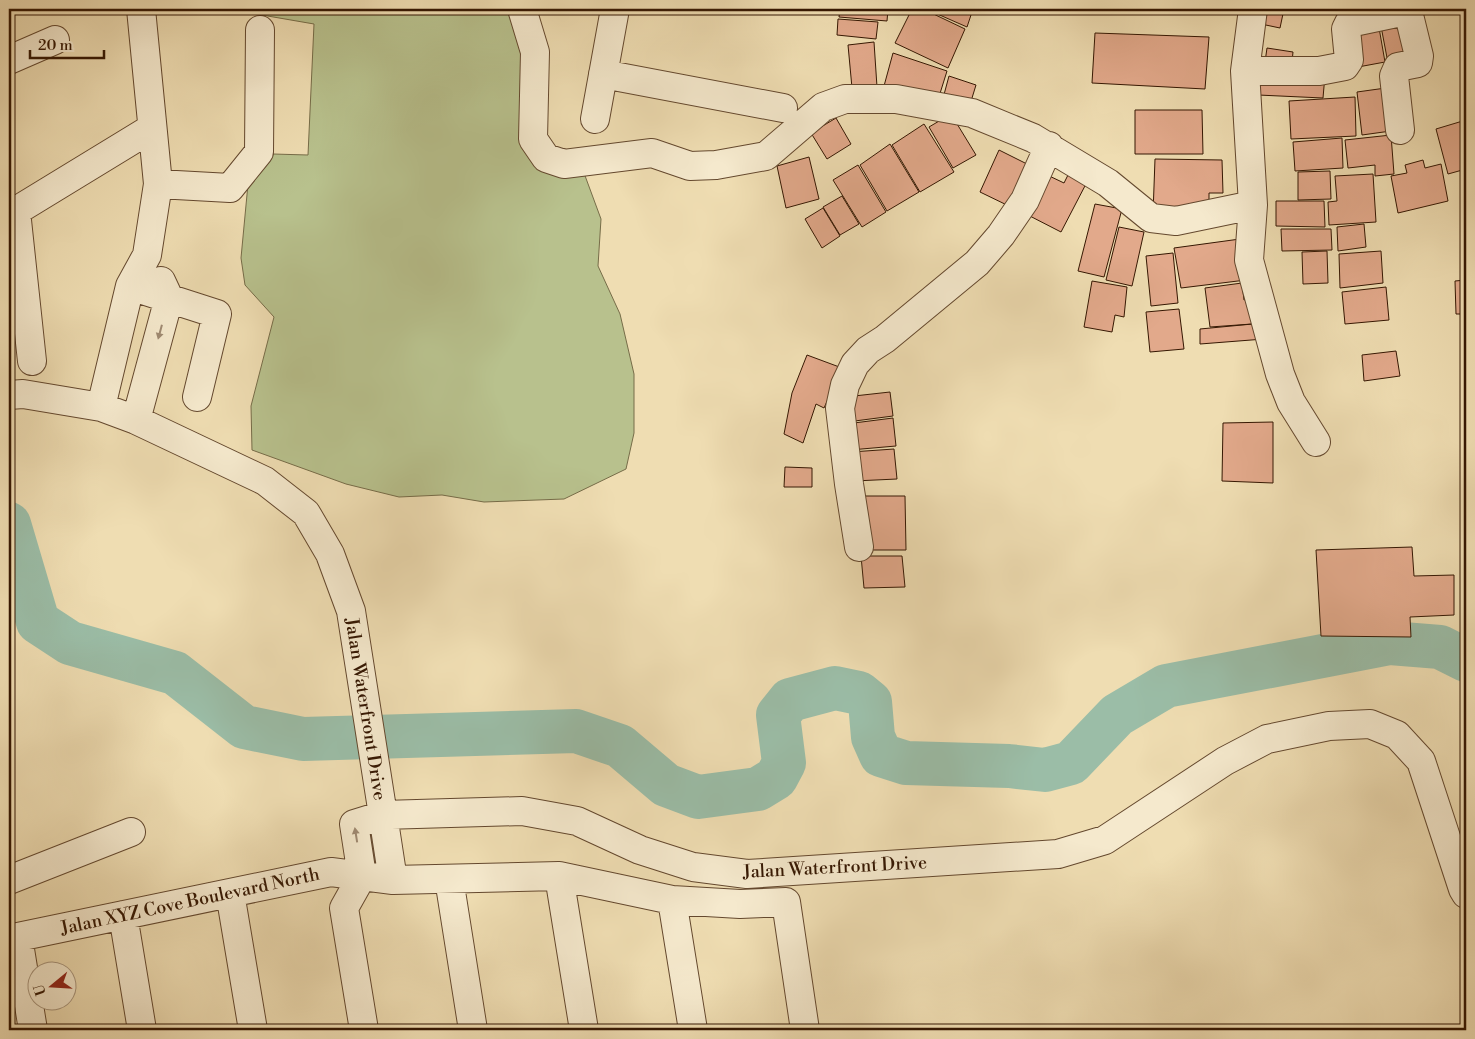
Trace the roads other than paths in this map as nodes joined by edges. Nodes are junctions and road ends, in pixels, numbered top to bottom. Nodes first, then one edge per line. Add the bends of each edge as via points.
1 (141, 9) edge
2 (522, 9) edge
3 (615, 9) edge
4 (1253, 9) edge
5 (260, 30) dead end
6 (55, 40) dead end
7 (9, 60) edge
8 (1245, 71) junction
9 (603, 74) junction
10 (783, 108) dead end
11 (595, 119) dead end
12 (152, 128) junction
13 (1400, 130) dead end
14 (1049, 146) junction
15 (158, 184) junction
16 (1253, 204) junction
17 (12, 211) edge
18 (148, 255) junction
19 (130, 286) junction
20 (169, 298) junction
21 (32, 362) dead end
22 (9, 395) edge
23 (197, 397) dead end
24 (101, 407) junction
25 (136, 420) junction
26 (1316, 442) dead end
27 (859, 547) dead end
28 (383, 815) junction
29 (131, 832) dead end
30 (362, 876) junction
31 (559, 876) junction
32 (448, 879) junction
33 (9, 880) edge
34 (392, 880) junction
35 (230, 893) junction
36 (1466, 894) edge
37 (672, 900) junction
38 (123, 915) junction
39 (33, 1030) edge
40 (142, 1030) edge
41 (253, 1030) edge
42 (364, 1030) edge
43 (473, 1030) edge
44 (584, 1030) edge
45 (693, 1030) edge
46 (805, 1030) edge

1 - 12 street
2 - 14 street via 535,52 533,139 546,158 564,164 652,153 690,166 766,156 823,107 845,99 896,99 972,113
3 - 9 street
4 - 8 street
5 - 15 street via 259,152 230,188
6 - 7 street
8 - 13 street via 1319,71 1344,66 1349,60 1346,29 1349,23 1406,11 1419,56 1418,62 1398,67 1394,76
8 - 16 street
9 - 10 street
9 - 11 street
12 - 15 street
12 - 17 street
14 - 16 street via 1108,183 1151,218 1176,221
14 - 27 street via 1025,200 977,263 854,364 840,408
15 - 18 street
16 - 26 street via 1249,260 1280,374 1291,402
17 - 21 street
18 - 19 street
18 - 20 street
19 - 20 street
19 - 24 street
20 - 23 street via 217,314
20 -> 25 street
22 - 24 street, Jalan Waterfront Drive via 23,394
24 - 25 street, Jalan Waterfront Drive
25 - 28 street, Jalan Waterfront Drive via 265,481 306,513 330,554 351,611
30 -> 28 street via 354,824
28 - 34 street
28 - 36 street, Jalan Waterfront Drive via 522,811 577,821 640,850 693,867 747,874 1058,854 1105,840 1225,761 1267,739 1330,726 1370,724 1397,735 1421,761
29 - 33 street
30 - 34 street, Jalan XYZ Cove Boulevard North
30 - 35 street, Jalan XYZ Cove Boulevard North via 331,872
30 - 42 street via 344,908
31 - 32 street, Jalan XYZ Cove Boulevard North
31 - 37 street, Jalan XYZ Cove Boulevard North
31 - 44 street
32 - 34 street, Jalan XYZ Cove Boulevard North
32 - 43 street
35 - 38 street, Jalan XYZ Cove Boulevard North
35 - 41 street
37 - 45 street
37 - 46 street, Jalan XYZ Cove Boulevard North via 740,904 786,902
38 - 39 street, Jalan XYZ Cove Boulevard North via 18,936
38 - 40 street

